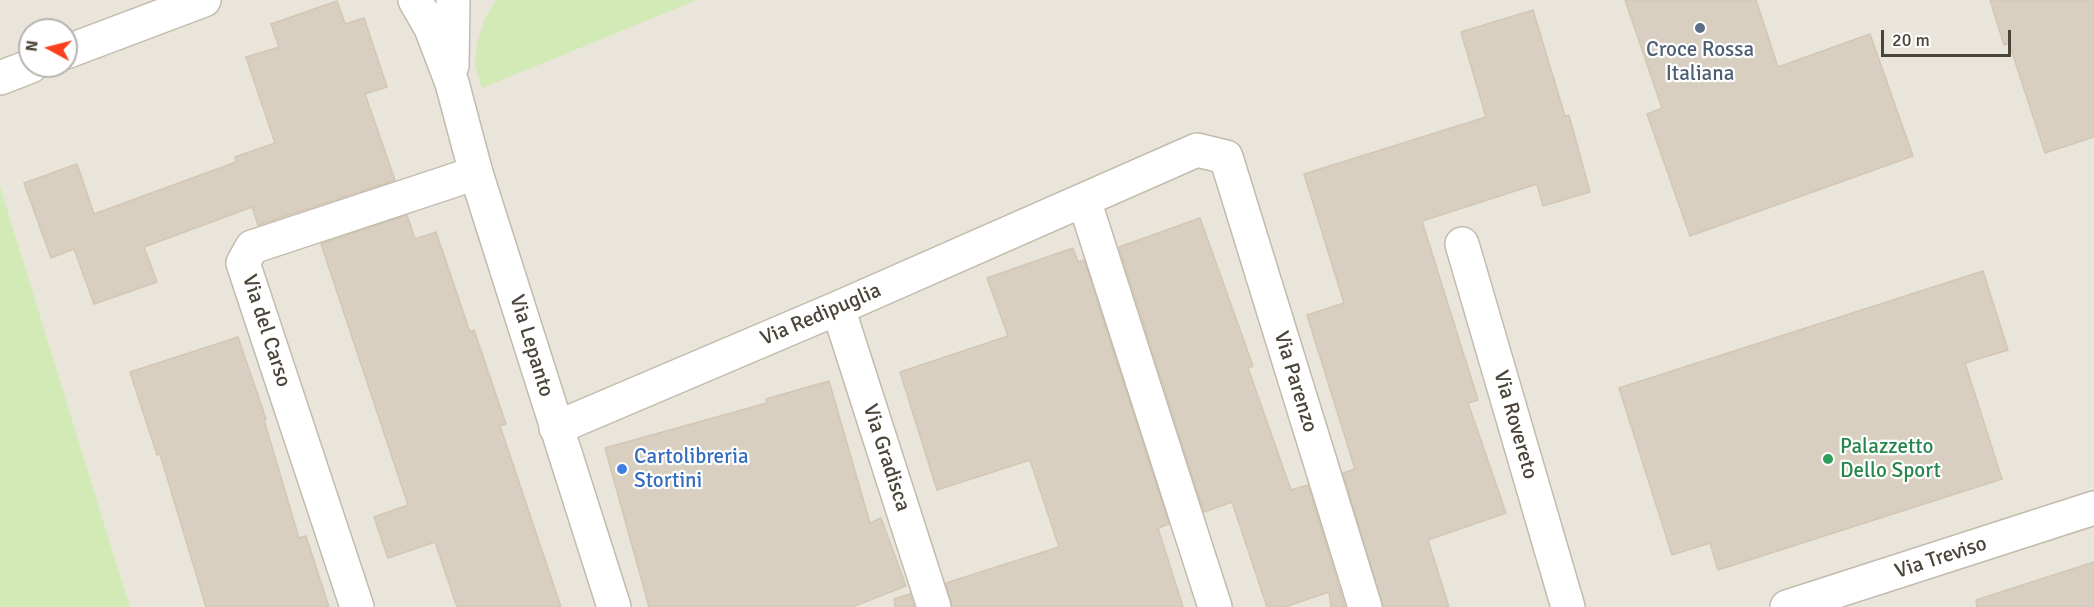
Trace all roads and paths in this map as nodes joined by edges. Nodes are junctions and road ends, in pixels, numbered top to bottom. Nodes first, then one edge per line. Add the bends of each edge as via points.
1 (204, 0) edge
2 (415, 0) edge
3 (453, 0) edge
4 (171, 5) edge
5 (78, 47) edge
6 (18, 71) edge
7 (0, 78) edge
8 (452, 83) junction
9 (1226, 157) joint
10 (476, 173) junction
11 (1084, 200) junction
12 (1462, 244) dead end
13 (838, 308) junction
14 (556, 428) junction
15 (2094, 508) edge
16 (357, 607) edge
17 (614, 607) edge
18 (934, 607) edge
19 (1215, 607) edge
20 (1365, 607) edge
21 (1568, 607) edge
22 (1787, 607) edge

1 - 4 street
2 - 8 street, Via Lepanto via 431,28
3 - 8 street, Via Lepanto
4 - 5 street
6 - 7 street
8 - 10 street, Via Lepanto
9 - 11 street, Via Redipuglia via 1197,150
9 - 20 street, Via Parenzo
10 - 14 street, Via Lepanto
10 - 16 street, Via del Carso via 252,247 243,263
11 - 13 street, Via Redipuglia
11 - 19 street
12 - 21 street, Via Rovereto
13 - 14 street, Via Redipuglia
13 - 18 street, Via Gradisca
14 - 17 street, Via Lepanto
15 - 22 street, Via Treviso

